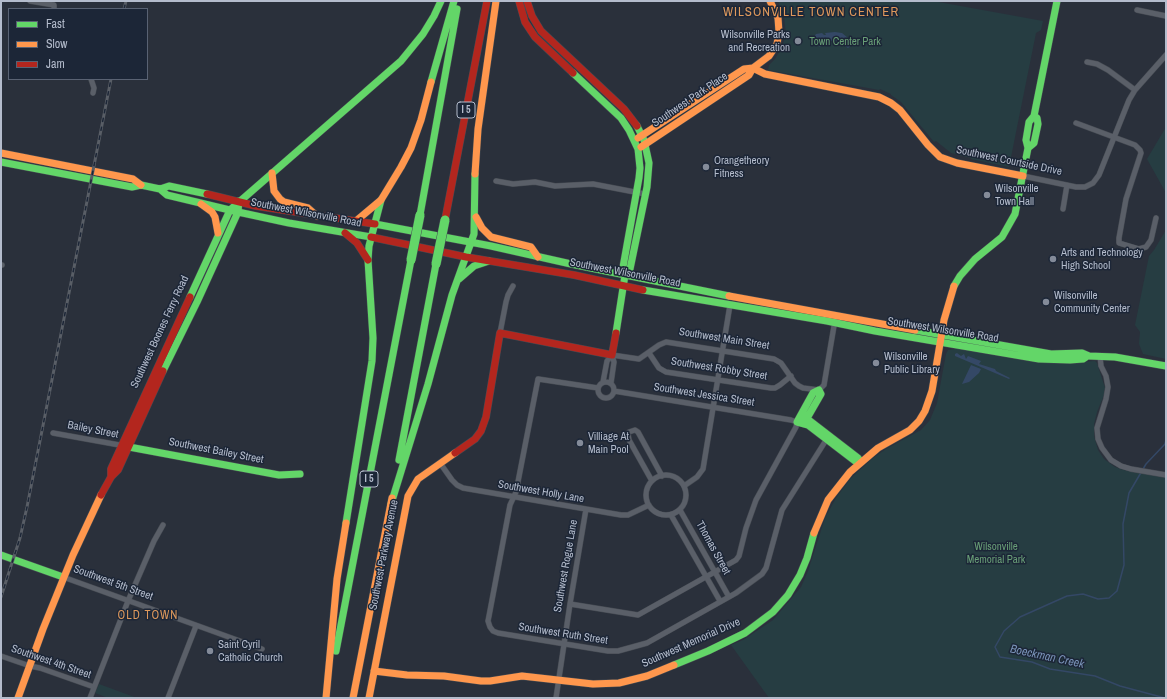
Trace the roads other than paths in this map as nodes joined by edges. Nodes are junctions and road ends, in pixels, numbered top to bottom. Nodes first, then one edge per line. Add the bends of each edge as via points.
1 (30, 1) edge
2 (441, 1) edge
3 (454, 1) edge
4 (458, 1) edge
5 (487, 1) edge
6 (496, 1) edge
7 (519, 1) edge
8 (527, 1) edge
9 (770, 1) edge
10 (1057, 1) edge
11 (54, 7) edge
12 (1137, 10) dead end
13 (1166, 16) edge
14 (1166, 55) edge
15 (1087, 62) dead end
16 (753, 68) junction
17 (91, 80) edge
18 (1135, 90) junction
19 (94, 93) dead end
20 (1076, 122) dead end
21 (1113, 138) junction
22 (640, 143) junction
23 (1, 153) edge
24 (1, 162) edge
25 (272, 173) junction
26 (1023, 176) junction
27 (496, 181) dead end
28 (141, 185) junction
29 (1067, 186) junction
30 (160, 189) junction
31 (641, 193) junction
32 (381, 200) junction
33 (239, 201) junction
34 (198, 202) junction
35 (1063, 209) dead end
36 (234, 211) junction
37 (475, 215) junction
38 (317, 216) junction
39 (1156, 218) dead end
40 (356, 221) junction
41 (375, 224) junction
42 (344, 233) junction
43 (218, 234) junction
44 (371, 237) junction
45 (471, 242) junction
46 (466, 257) junction
47 (538, 257) junction
48 (368, 260) junction
49 (489, 261) junction
50 (625, 275) junction
51 (456, 282) junction
52 (513, 286) dead end
53 (624, 286) junction
54 (730, 305) junction
55 (835, 319) junction
56 (500, 333) junction
57 (941, 338) junction
58 (722, 351) junction
59 (649, 353) junction
60 (612, 355) junction
61 (1100, 356) junction
62 (1166, 366) edge
63 (790, 376) junction
64 (538, 378) joint
65 (718, 380) junction
66 (603, 382) junction
67 (610, 383) junction
68 (598, 388) junction
69 (819, 390) junction
70 (614, 392) junction
71 (713, 408) junction
72 (799, 422) junction
73 (54, 433) dead end
74 (828, 438) junction
75 (126, 446) junction
76 (861, 462) junction
77 (440, 463) junction
78 (300, 474) dead end
79 (1166, 475) edge
80 (662, 476) junction
81 (652, 481) junction
82 (684, 486) junction
83 (514, 498) junction
84 (391, 504) junction
85 (649, 505) junction
86 (586, 509) junction
87 (680, 510) junction
88 (671, 515) junction
89 (163, 525) dead end
90 (1, 555) edge
91 (715, 572) junction
92 (63, 577) junction
93 (707, 577) junction
94 (729, 597) junction
95 (128, 601) junction
96 (720, 601) junction
97 (570, 604) junction
98 (196, 626) junction
99 (564, 644) junction
100 (262, 650) dead end
101 (2, 656) edge
102 (30, 666) junction
103 (374, 671) junction
104 (558, 680) junction
105 (94, 687) junction
106 (18, 698) edge
107 (90, 698) edge
108 (168, 698) edge
109 (326, 698) edge
110 (353, 698) edge
111 (368, 698) edge
112 (556, 698) edge

1 - 11 street
2 - 25 main road, Southwest Boones Ferry Road via 423,34 406,56
3 - 32 main road, I 5 via 421,120 404,161
4 - 109 main road, I 5, bridge via 420,215
5 - 84 main road, I 5, bridge via 426,309
6 - 37 main road, I 5 via 478,129
7 - 22 main road via 525,22 535,37 621,118
8 - 22 main road via 541,31 624,109 637,126
9 - 16 main road, Southwest Park Place via 779,22 778,41 769,56
10 - 26 main road, Southwest Memorial Drive via 1034,116 1038,123 1034,142 1028,148
12 - 13 street
14 - 18 street, Southwest Courtside Drive
15 - 18 street via 1108,70
16 - 22 main road, Southwest Park Place via 744,68
16 - 26 main road, Southwest Courtside Drive via 765,74 881,98 900,110 940,157 957,163
17 - 19 street
18 - 21 street, Southwest Courtside Drive
20 - 21 street
21 - 29 street, Southwest Courtside Drive via 1099,175 1093,183 1085,187
21 - 39 street via 1135,145 1141,152 1126,198 1119,242 1139,249 1146,247 1151,240
22 - 31 main road via 649,163
23 - 28 main road, Southwest Wilsonville Road via 133,178
24 - 28 main road, Southwest Wilsonville Road via 132,187
25 - 33 main road, Southwest Boones Ferry Road
25 - 38 main road via 274,192 280,199 308,208
26 - 29 street, Southwest Courtside Drive
26 - 57 main road, Southwest Memorial Drive via 1015,214 1006,232 969,265 954,287 947,306
27 - 31 street via 513,184 535,182 555,186 593,184
28 - 30 main road, Southwest Wilsonville Road
29 - 35 street
30 - 33 main road, Southwest Wilsonville Road via 168,186
30 - 34 main road, Southwest Wilsonville Road via 167,195
31 - 50 main road via 630,269
32 - 40 main road, I 5
32 - 41 main road, I 5
33 - 36 main road, Southwest Boones Ferry Road
33 - 38 main road, Southwest Wilsonville Road
34 - 36 main road, Southwest Wilsonville Road
34 - 43 main road via 212,212
36 - 42 main road, Southwest Wilsonville Road
36 - 43 main road, Southwest Boones Ferry Road
36 - 75 main road, Southwest Boones Ferry Road via 197,302
37 - 45 main road, I 5
37 - 47 main road via 491,237 531,247
38 - 40 main road, Southwest Wilsonville Road
40 - 41 main road, Southwest Wilsonville Road
41 - 44 main road, I 5
41 - 45 main road, Southwest Wilsonville Road
42 - 44 main road, Southwest Wilsonville Road
42 - 48 main road, I 5 via 357,243
43 - 75 main road, Southwest Boones Ferry Road via 160,359
44 - 46 main road, Southwest Wilsonville Road
44 - 48 main road, I 5
45 - 46 main road, I 5
45 - 47 main road, Southwest Wilsonville Road
46 - 49 main road, Southwest Wilsonville Road
46 - 51 main road, I 5
47 - 50 main road, Southwest Wilsonville Road
48 - 109 main road, I 5 via 372,361 337,579
49 - 51 main road via 473,266
49 - 53 main road, Southwest Wilsonville Road via 568,273
50 - 53 main road
50 - 55 main road, Southwest Wilsonville Road
51 - 84 main road, I 5
52 - 56 street, Southwest Parkway Avenue via 506,302
53 - 54 main road, Southwest Wilsonville Road
53 - 60 main road
54 - 55 main road, Southwest Wilsonville Road via 827,321
54 - 58 street
55 - 57 main road, Southwest Wilsonville Road via 875,332
55 - 69 street via 824,385
56 - 60 main road, Southwest Main Street
56 - 77 main road, Southwest Parkway Avenue via 483,428 475,439
57 - 61 main road, Southwest Wilsonville Road via 1032,352
57 - 76 main road, Southwest Memorial Drive via 932,391 923,414 910,430 878,448
58 - 59 street, Southwest Main Street via 666,342
58 - 63 street, Southwest Main Street via 778,361
58 - 65 street
59 - 60 street, Southwest Main Street via 639,358
59 - 65 street, Southwest Robby Street via 662,370
60 - 66 street via 607,361
60 - 67 street via 614,362
61 - 62 main road, Southwest Wilsonville Road
61 - 79 street via 1108,387 1098,422 1098,439 1102,448 1111,460 1121,466
63 - 65 street, Southwest Robby Street via 775,388
63 - 69 street, Southwest Main Street via 803,388
64 - 68 street, Southwest Jessica Street
64 - 83 street, Southwest Ruth Street
65 - 71 street
66 - 67 street
66 - 68 street
67 - 70 street
68 - 70 street, Southwest Jessica Street via 599,394 604,398
69 - 72 main road via 813,393
70 - 71 street, Southwest Jessica Street
71 - 72 street, Southwest Jessica Street
71 - 82 street via 703,469
72 - 74 main road, Southwest Jessica Street via 810,421
72 - 91 street via 756,500 739,556
73 - 75 street, Bailey Street
74 - 76 main road, Southwest Jessica Street via 855,461
74 - 94 street, Southwest Ruth Street via 782,510 766,568 762,574
75 - 78 main road, Southwest Bailey Street via 279,475
75 - 92 main road, Southwest Boones Ferry Road via 118,470 111,477 91,515
76 - 104 main road, Southwest Memorial Drive via 828,500 816,526 802,570 792,589 773,612 754,628 708,651 639,679 605,684
77 - 83 street, Southwest Holly Lane via 452,480 463,488
77 - 103 main road, Southwest Parkway Avenue via 418,479 407,500
80 - 81 street
80 - 81 street via 639,434 635,430 629,432 629,440
80 - 82 street via 677,478
81 - 85 street via 647,493
82 - 87 street via 686,501
83 - 86 street, Southwest Holly Lane
83 - 99 street, Southwest Ruth Street via 510,504 488,621 490,627 498,633
84 - 110 main road, I 5
85 - 86 street, Southwest Holly Lane via 628,515
85 - 88 street via 658,513
86 - 97 street, Southwest Rogue Lane
87 - 88 street
87 - 91 street, Thomas Street
88 - 93 street, Thomas Street
89 - 95 street
90 - 92 main road, Southwest 5th Street
91 - 93 street
91 - 94 street, Thomas Street
92 - 95 street, Southwest 5th Street
92 - 102 main road, Southwest Boones Ferry Road
93 - 96 street, Thomas Street
93 - 97 street via 638,615
94 - 96 street, Southwest Ruth Street
95 - 98 street, Southwest 5th Street
95 - 105 street
96 - 99 street, Southwest Ruth Street via 647,643 618,651
97 - 99 street, Southwest Rogue Lane
98 - 100 street, Southwest 5th Street
98 - 108 street
99 - 104 street, Southwest Rogue Lane
101 - 102 street, Southwest 4th Street
102 - 105 street, Southwest 4th Street
102 - 106 main road, Southwest Boones Ferry Road
103 - 104 main road, Southwest Memorial Drive via 481,681 522,676
103 - 111 main road, Southwest Parkway Avenue
104 - 112 street, Southwest Rogue Lane
105 - 107 street

